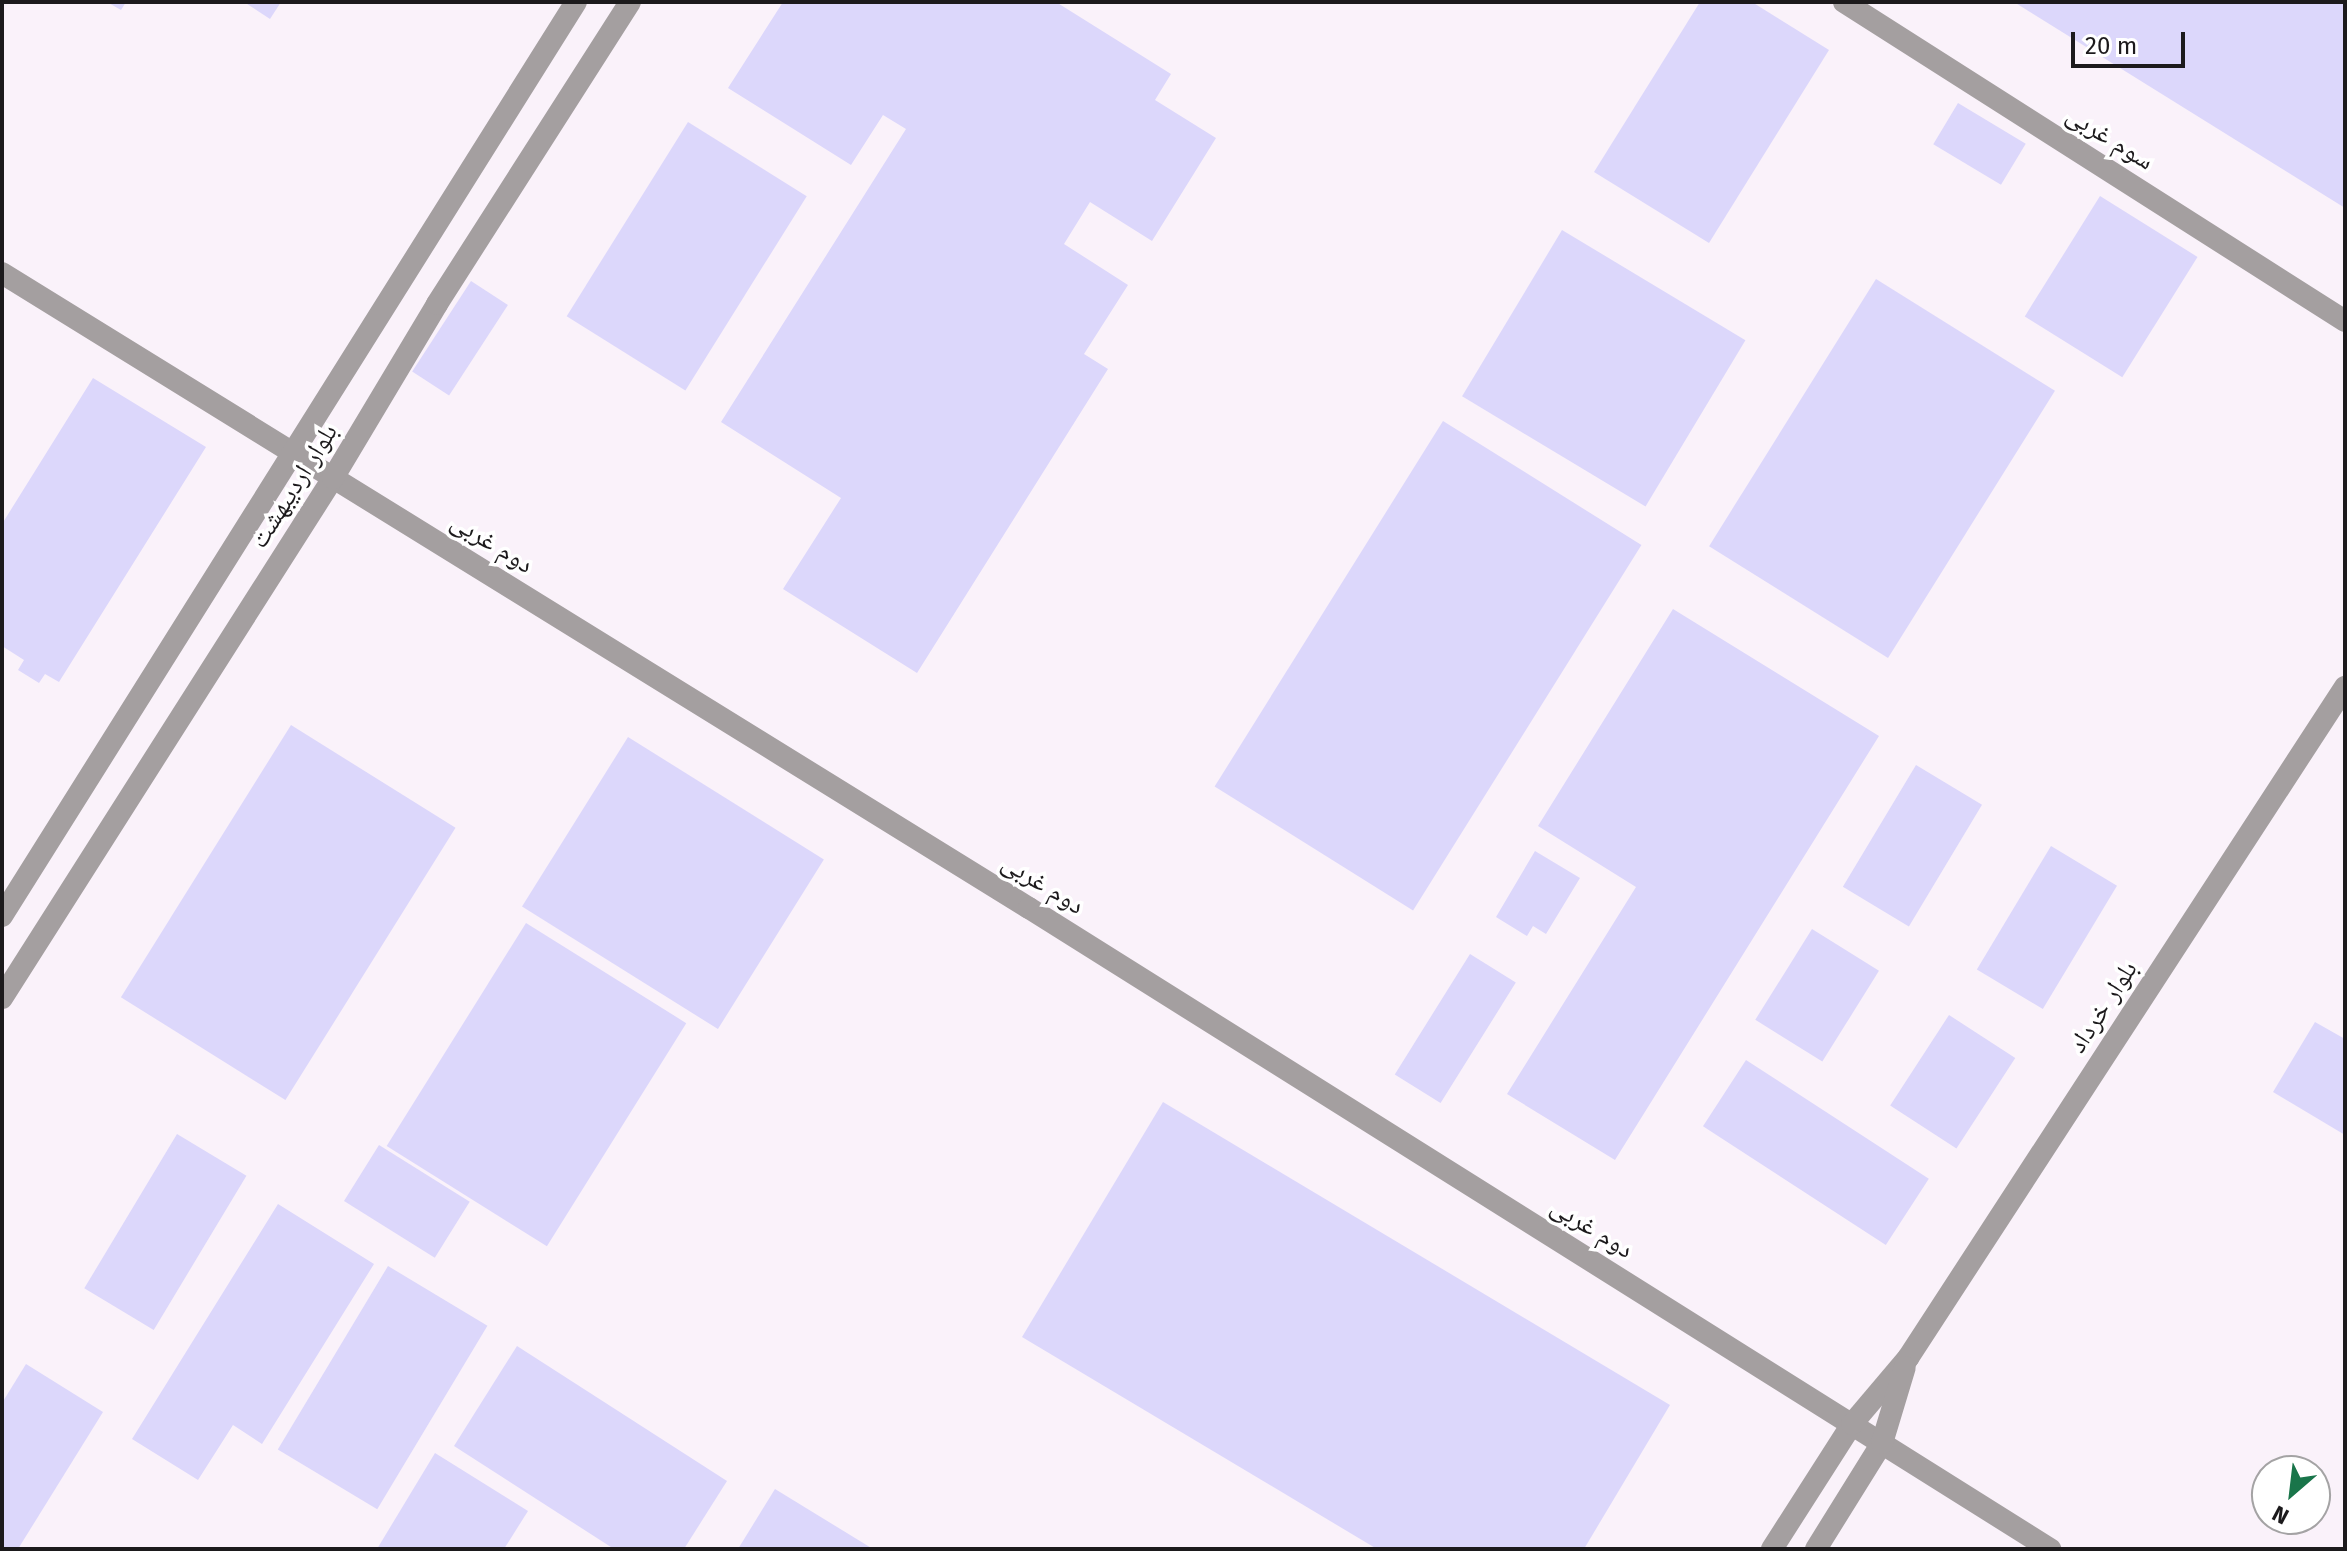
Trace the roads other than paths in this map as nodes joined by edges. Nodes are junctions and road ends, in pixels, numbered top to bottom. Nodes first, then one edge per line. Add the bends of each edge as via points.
1 (576, 2) edge
2 (630, 2) edge
3 (1844, 2) edge
4 (2, 273) edge
5 (2345, 321) edge
6 (293, 453) junction
7 (333, 478) junction
8 (2345, 687) edge
9 (2, 916) edge
10 (2, 998) edge
11 (1908, 1358) junction
12 (1852, 1424) junction
13 (1882, 1443) junction
14 (1772, 1549) edge
15 (1816, 1549) edge
16 (2050, 1549) edge

1 - 6 street, بلوار اردیبهشت
2 - 7 street, بلوار اردیبهشت
3 - 5 street, سوم غربی
4 - 6 street, دوم غربی
6 - 7 street, دوم غربی
6 - 9 street, بلوار اردیبهشت
7 - 10 street, بلوار اردیبهشت
7 - 12 street, دوم غربی
8 - 11 street, بلوار خرداد
11 - 12 street, بلوار خرداد
11 - 13 street, بلوار خرداد
12 - 13 street, دوم غربی
12 - 14 street, بلوار خرداد
13 - 15 street, بلوار خرداد
13 - 16 street, دوم غربی

